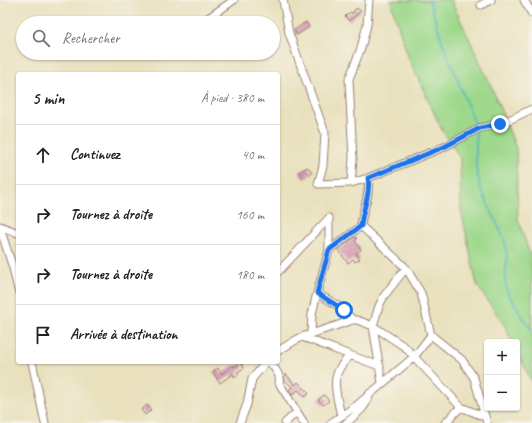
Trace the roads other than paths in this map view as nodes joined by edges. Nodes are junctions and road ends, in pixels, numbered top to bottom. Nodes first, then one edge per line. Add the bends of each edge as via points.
1 (234, 0) edge
2 (283, 0) edge
3 (369, 0) edge
4 (491, 0) edge
5 (524, 0) edge
6 (481, 5) dead end
7 (532, 14) edge
8 (211, 16) edge
9 (532, 109) edge
10 (509, 120) dead end
11 (500, 124) dead end
12 (368, 178) junction
13 (351, 183) junction
14 (361, 226) junction
15 (0, 227) edge
16 (16, 232) edge
17 (329, 250) junction
18 (406, 268) junction
19 (280, 270) edge
20 (16, 281) edge
21 (317, 293) junction
22 (353, 320) junction
23 (373, 326) junction
24 (311, 334) junction
25 (431, 335) junction
26 (301, 337) junction
27 (280, 350) edge
28 (350, 356) junction
29 (415, 356) junction
30 (32, 364) edge
31 (264, 364) edge
32 (271, 364) edge
33 (380, 366) junction
34 (382, 383) junction
35 (370, 392) junction
36 (461, 408) junction
37 (297, 412) junction
38 (341, 416) junction
39 (485, 420) edge
40 (45, 423) edge
41 (240, 423) edge
42 (285, 423) edge
43 (304, 423) edge
44 (331, 423) edge
45 (346, 423) edge
46 (445, 423) edge

1 - 8 street
2 - 13 street via 289,33 325,134 323,166 318,184
3 - 13 street via 367,25 349,79 353,159
4 - 6 street
5 - 7 street
9 - 10 street
11 - 12 street via 480,128 444,147
12 - 13 street
12 - 14 street via 370,190 362,213
14 - 17 street
14 - 18 street
15 - 16 street
15 - 20 street
17 - 19 street via 329,218
17 - 21 street
18 - 23 street via 384,296
18 - 25 street via 421,293
21 - 22 street via 340,306
21 - 24 street
22 - 23 street
22 - 24 street
23 - 29 street
23 - 33 street
24 - 26 street
25 - 29 street
25 - 39 street via 468,368 474,378
26 - 27 street
26 - 28 street via 331,346
28 - 33 street
28 - 38 street via 338,367 334,379
29 - 34 street
29 - 36 street
30 - 40 street
31 - 41 street via 252,379
32 - 37 street via 279,373 279,383
33 - 34 street
34 - 35 street
35 - 38 street
35 - 45 street via 369,401
36 - 39 street
36 - 46 street
37 - 42 street
37 - 43 street
38 - 44 street

